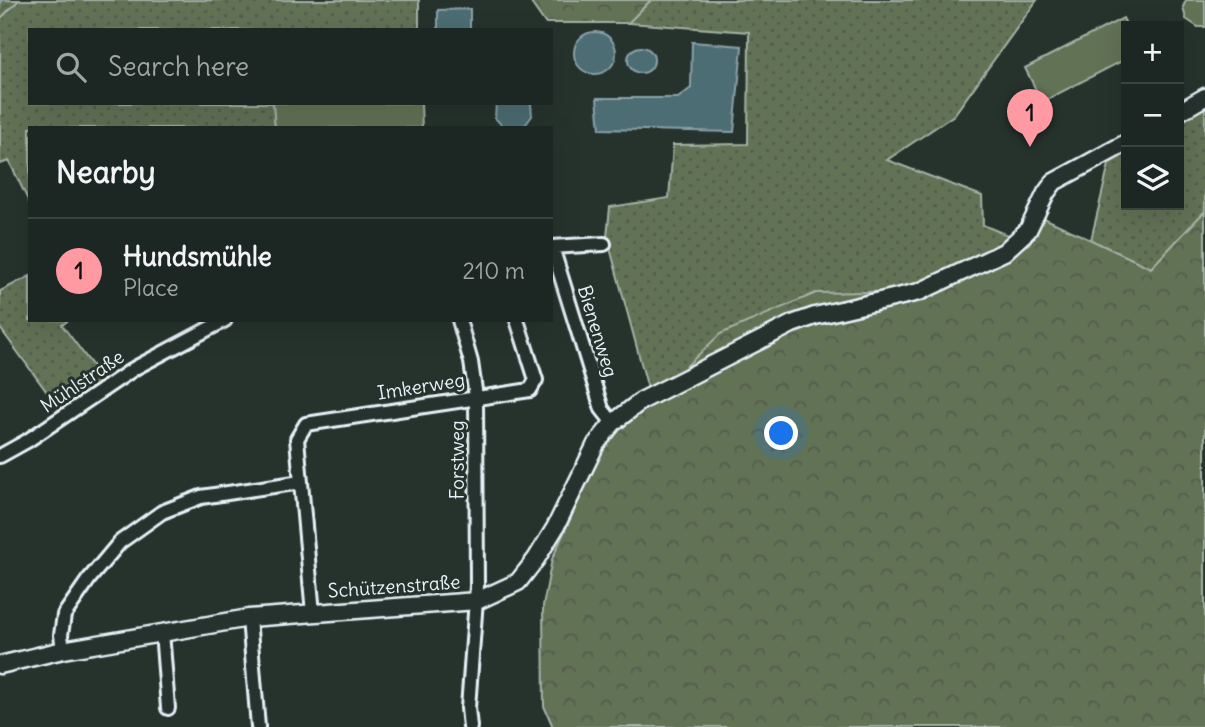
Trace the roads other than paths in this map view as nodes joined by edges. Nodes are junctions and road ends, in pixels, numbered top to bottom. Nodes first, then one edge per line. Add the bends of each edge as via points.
1 (1205, 97) edge
2 (1184, 109) edge
3 (1121, 146) edge
4 (604, 244) dead end
5 (553, 247) edge
6 (553, 250) edge
7 (221, 322) edge
8 (459, 322) edge
9 (518, 322) edge
10 (476, 397) junction
11 (613, 423) junction
12 (0, 456) edge
13 (301, 482) junction
14 (477, 601) junction
15 (313, 613) junction
16 (249, 618) junction
17 (162, 632) junction
18 (63, 650) junction
19 (0, 665) edge
20 (168, 708) dead end
21 (258, 727) edge
22 (470, 727) edge

1 - 2 street
3 - 11 street, Schützenstraße via 1054,182 1020,240 993,257 919,292 792,324 641,401
4 - 5 street
6 - 11 street, Bienenweg via 602,408
7 - 12 street, Mühlstraße via 135,368
8 - 10 street, Forstweg
9 - 10 street, Imkerweg via 536,380 530,390
10 - 13 street, Imkerweg via 306,424 297,439
10 - 14 street, Forstweg
11 - 14 street, Schützenstraße via 596,444 555,528 518,583
13 - 15 street, Imkerweg
13 - 18 street via 201,497 162,512 121,542 89,579 64,615
14 - 15 street, Schützenstraße
14 - 22 street, Forstweg
15 - 16 street, Schützenstraße
16 - 17 street, Schützenstraße
16 - 21 street
17 - 18 street, Schützenstraße
17 - 20 street
18 - 19 street, Schützenstraße

